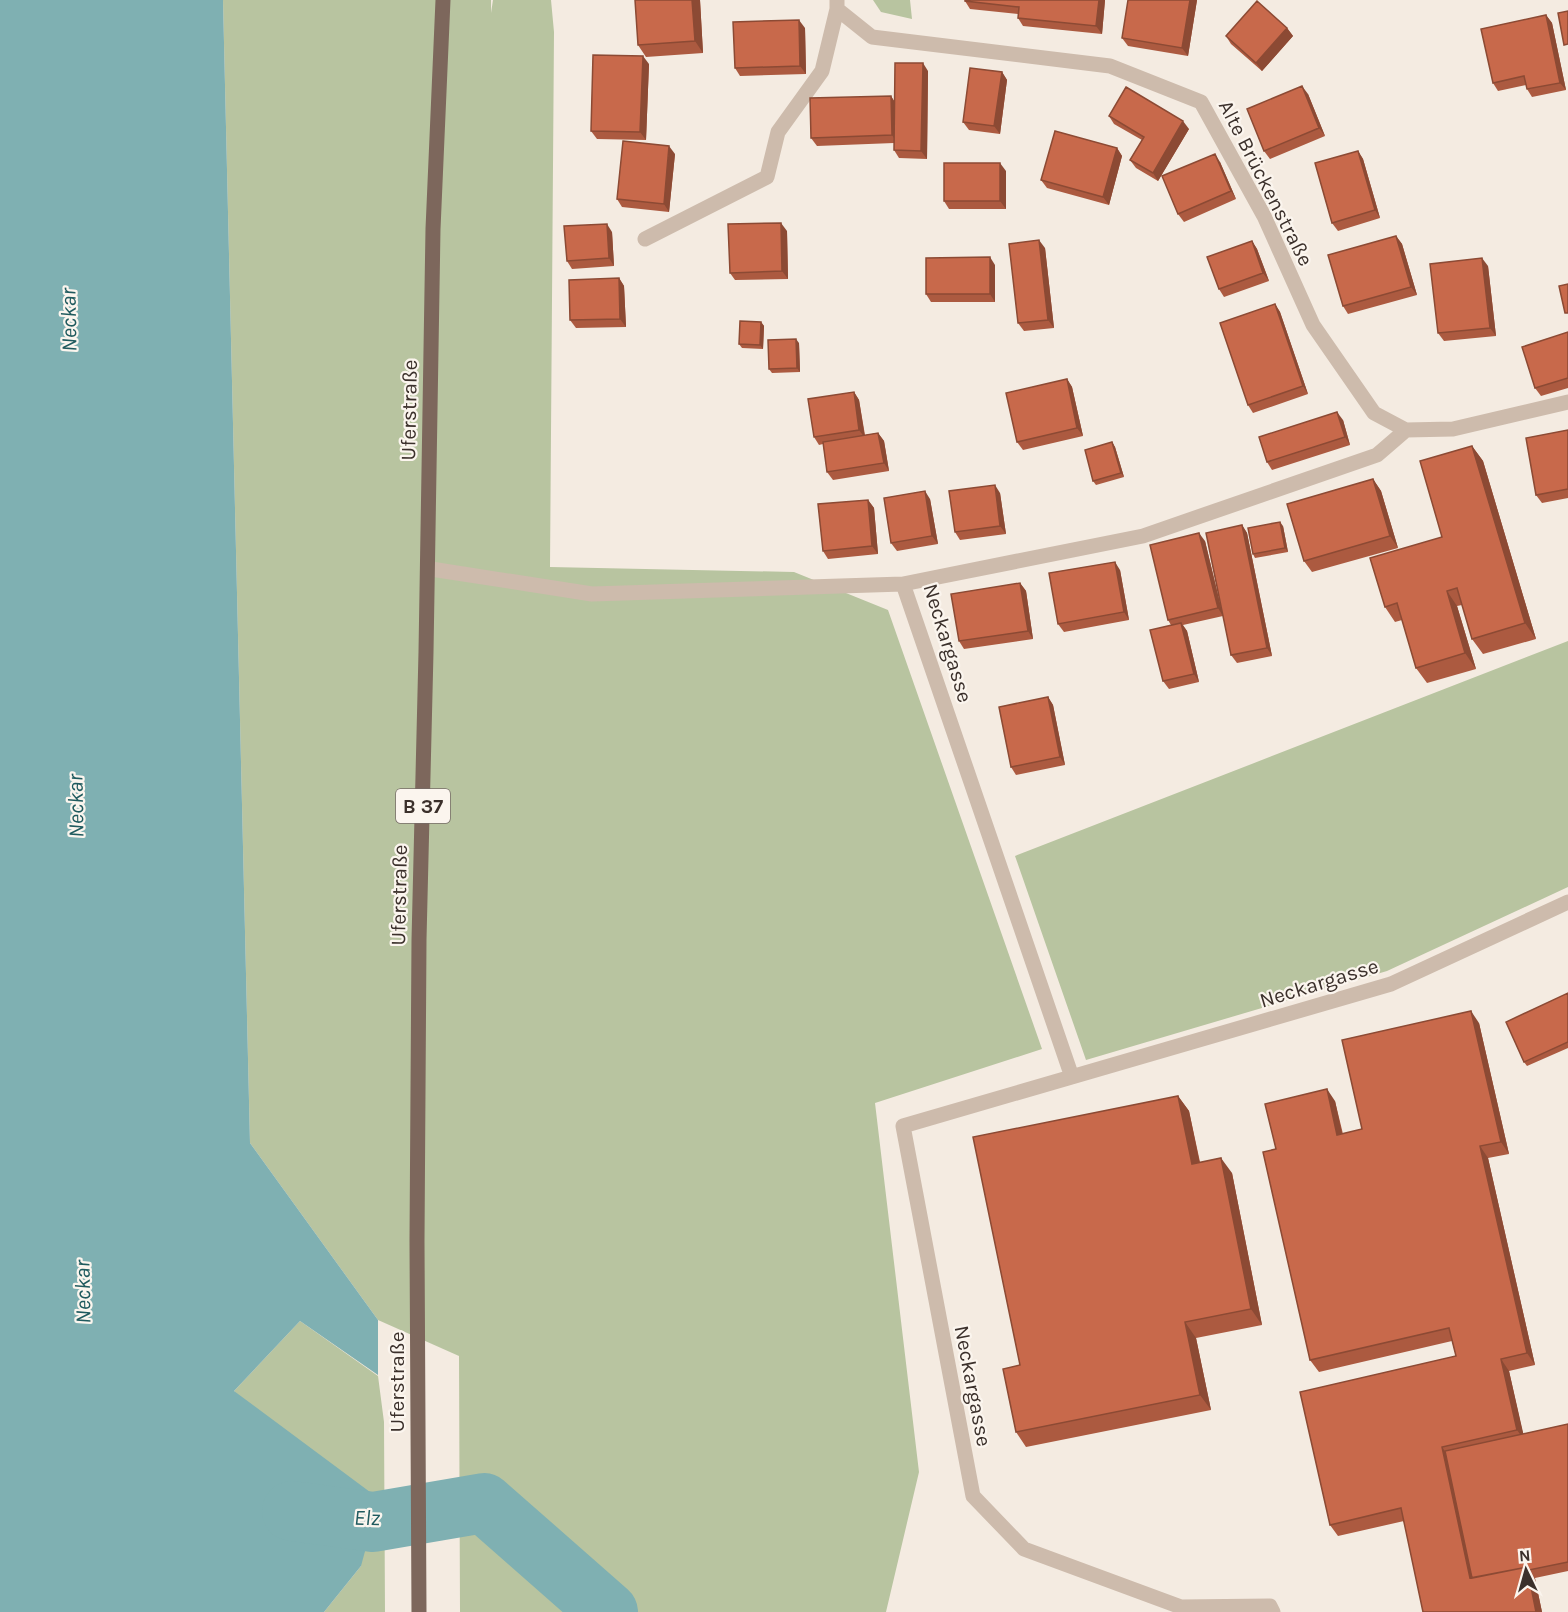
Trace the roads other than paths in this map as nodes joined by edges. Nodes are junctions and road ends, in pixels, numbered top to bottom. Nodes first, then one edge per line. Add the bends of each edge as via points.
1 (443, 0) edge
2 (837, 4) edge
3 (438, 195) dead end
4 (645, 239) dead end
5 (1568, 402) edge
6 (1406, 430) junction
7 (431, 569) junction
8 (903, 584) junction
9 (430, 665) dead end
10 (1568, 902) edge
11 (1072, 1077) junction
12 (419, 1612) edge
13 (1272, 1612) edge

1 - 12 main road, Uferstraße / B 37 via 433,229 419,940
2 - 4 street via 822,71 778,132 767,177
2 - 6 street, Alte Brückenstraße via 872,37 1110,66 1201,102 1264,216 1313,325 1374,413
3 - 7 street
5 - 6 street, Alte Brückenstraße via 1453,429
6 - 8 street, Neckargasse via 1377,454 1143,536
7 - 8 street via 592,594
7 - 9 street
8 - 11 street, Neckargasse
10 - 11 street, Neckargasse via 1391,984
11 - 13 street, Neckargasse via 903,1126 973,1496 1024,1549 1181,1607 1270,1606

